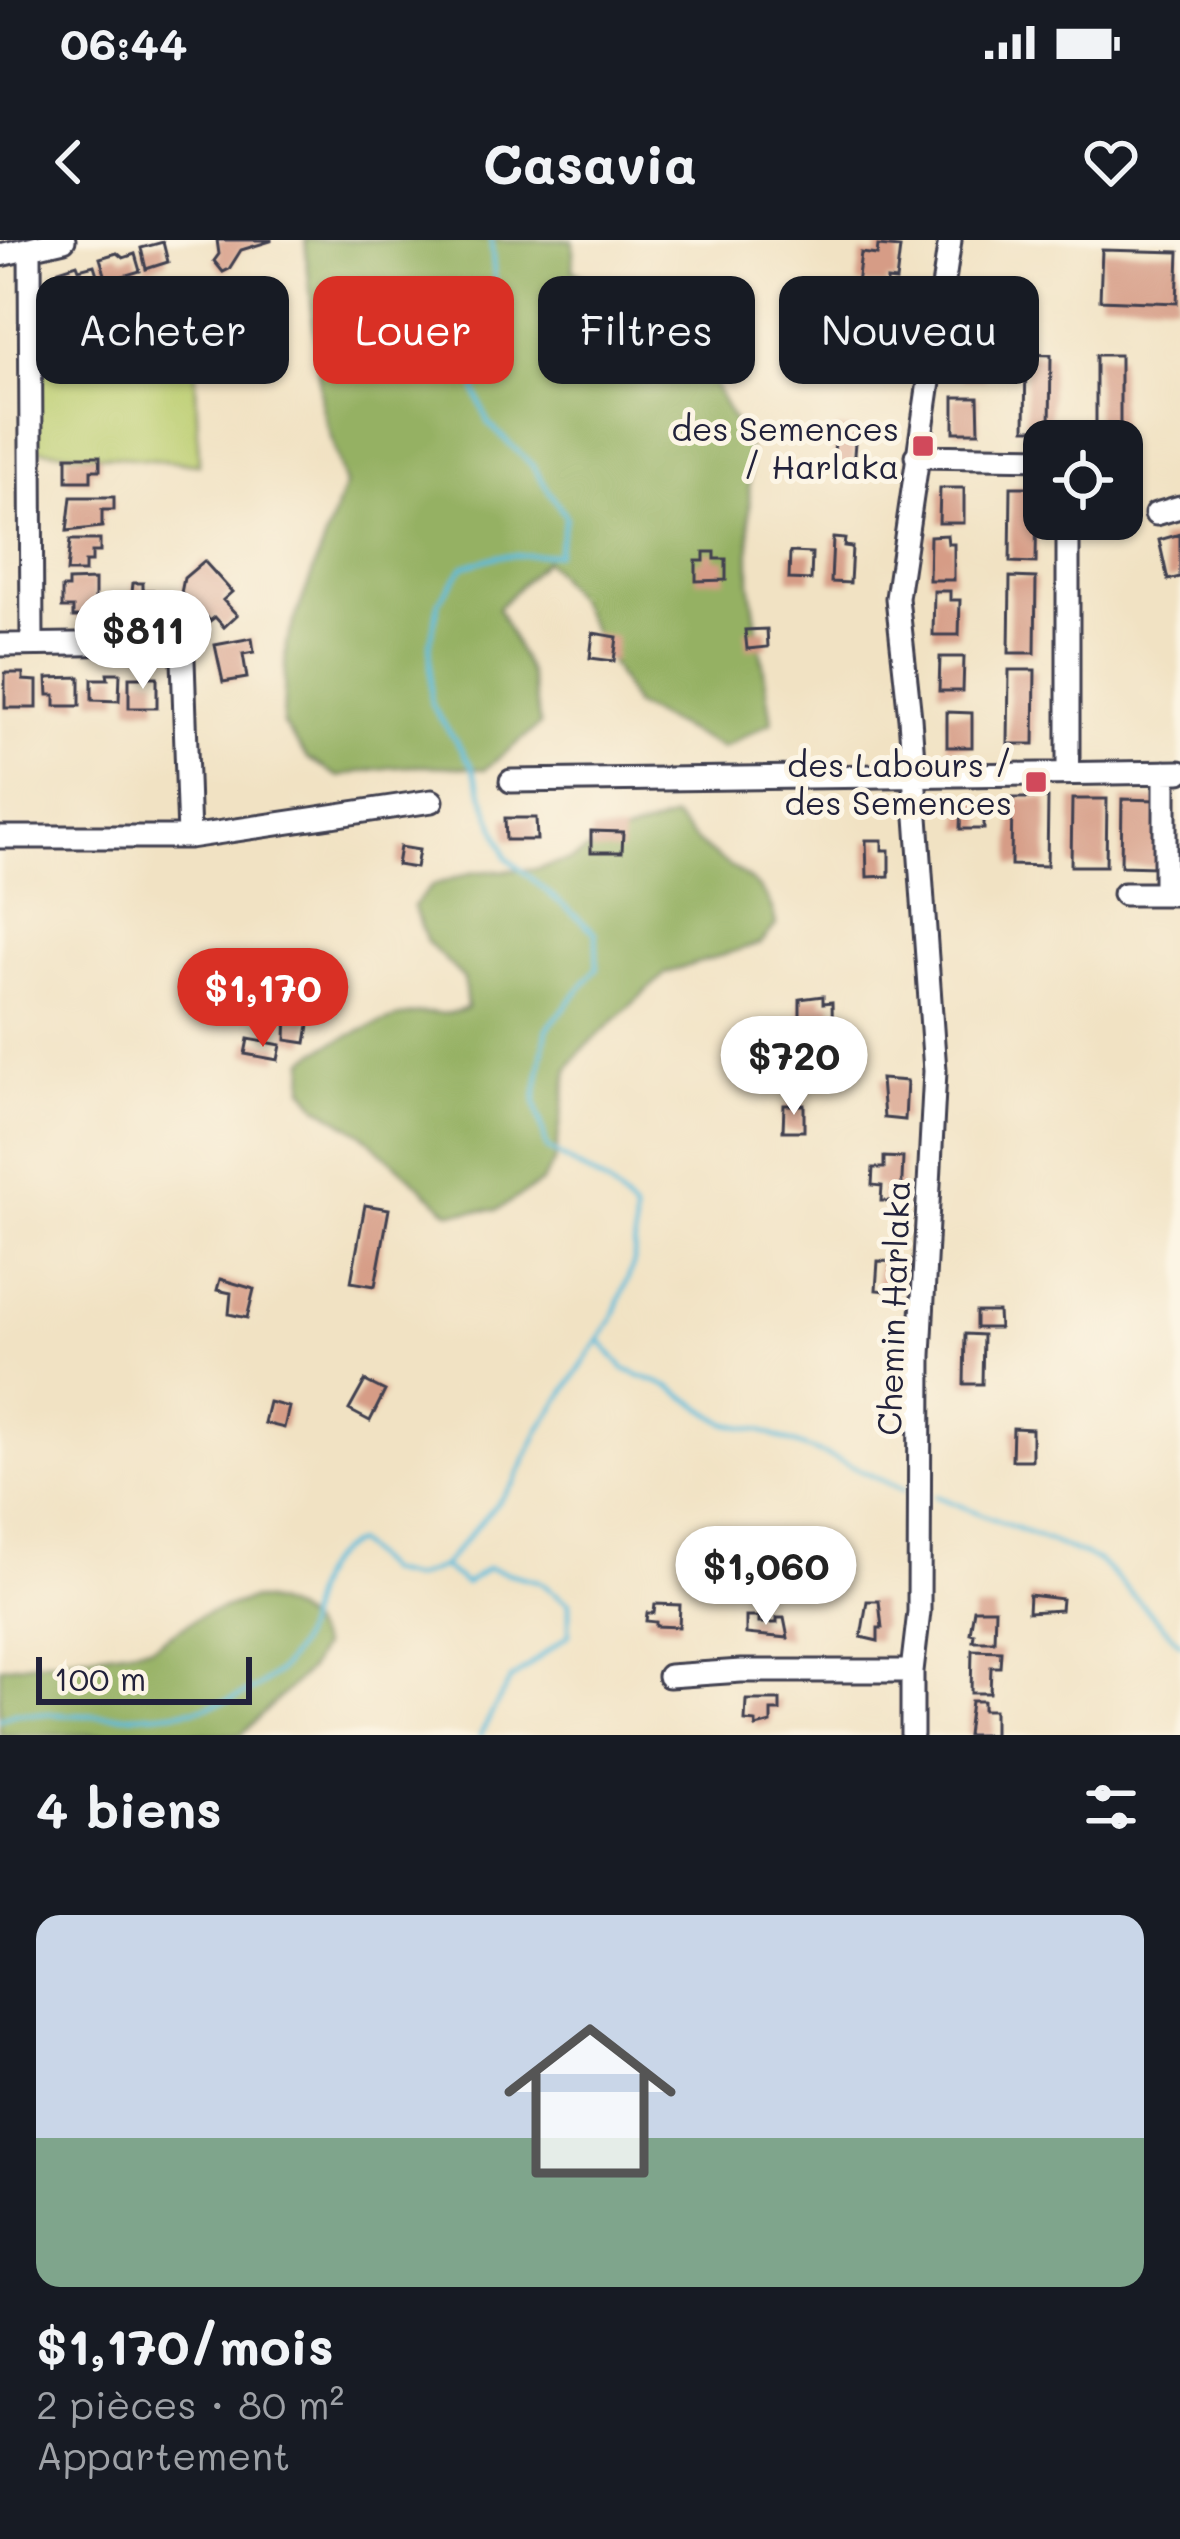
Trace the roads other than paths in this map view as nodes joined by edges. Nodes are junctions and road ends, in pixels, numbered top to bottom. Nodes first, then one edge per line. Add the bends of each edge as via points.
1 (64, 240) edge
2 (950, 240) edge
3 (31, 249) junction
4 (0, 255) edge
5 (916, 456) junction
6 (1023, 458) edge
7 (1180, 507) edge
8 (1156, 514) dead end
9 (1068, 540) edge
10 (32, 644) junction
11 (0, 646) edge
12 (1173, 772) edge
13 (913, 773) junction
14 (1068, 773) junction
15 (511, 781) dead end
16 (432, 800) dead end
17 (189, 836) junction
18 (0, 837) edge
19 (1124, 894) dead end
20 (1172, 894) edge
21 (912, 1671) junction
22 (668, 1676) dead end
23 (912, 1735) edge

1 - 3 street
2 - 5 street, Chemin Harlaka
3 - 4 street
3 - 10 street
5 - 6 street
5 - 13 street, Chemin Harlaka via 897,598
7 - 8 street
9 - 14 street
10 - 11 street
10 - 17 street via 148,643 183,660
12 - 14 street
12 - 20 street
13 - 14 street
13 - 15 street
13 - 21 street, Chemin Harlaka via 934,1071
16 - 17 street
17 - 18 street
19 - 20 street
21 - 22 street
21 - 23 street, Chemin Harlaka

